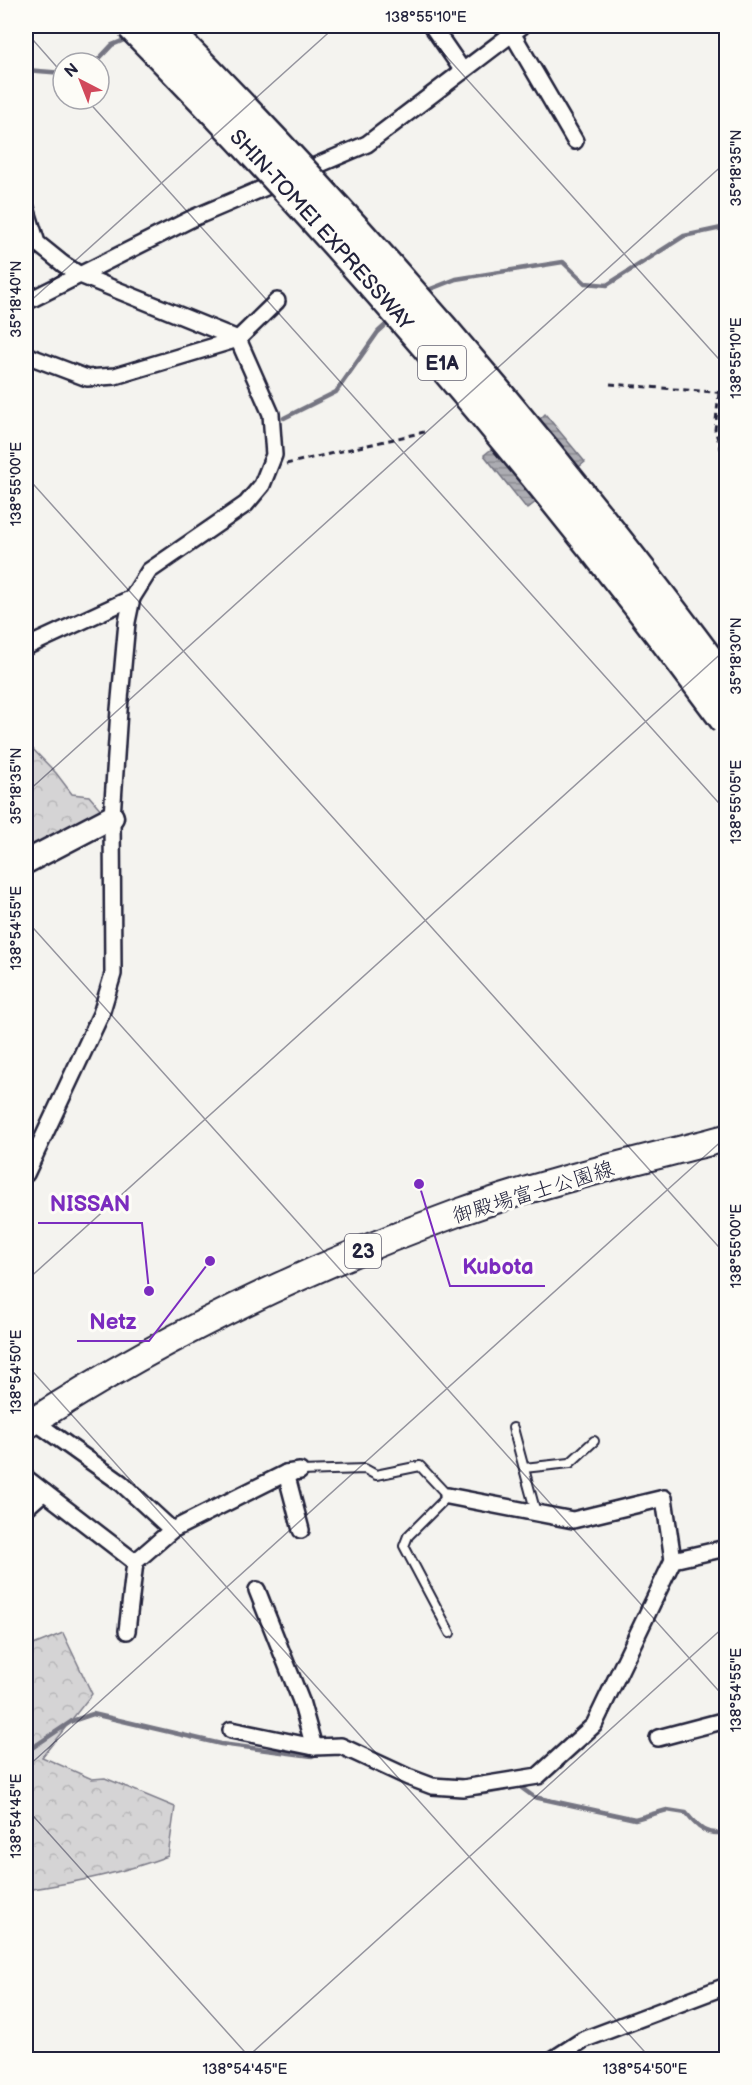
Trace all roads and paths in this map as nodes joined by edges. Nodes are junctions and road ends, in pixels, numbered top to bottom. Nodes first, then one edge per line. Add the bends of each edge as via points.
1 (131, 26) edge
2 (164, 26) edge
3 (432, 26) edge
4 (517, 29) edge
5 (463, 71) junction
6 (574, 141) dead end
7 (26, 208) edge
8 (80, 275) junction
9 (277, 300) dead end
10 (26, 302) edge
11 (238, 339) junction
12 (26, 356) edge
13 (610, 384) dead end
14 (719, 393) junction
15 (726, 393) edge
16 (424, 432) dead end
17 (726, 464) edge
18 (268, 467) junction
19 (132, 598) junction
20 (26, 647) edge
21 (726, 682) edge
22 (726, 722) edge
23 (112, 817) junction
24 (26, 862) edge
25 (726, 1138) edge
26 (26, 1174) edge
27 (30, 1423) edge
28 (513, 1428) dead end
29 (594, 1442) dead end
30 (524, 1468) junction
31 (293, 1472) junction
32 (26, 1478) edge
33 (44, 1492) junction
34 (448, 1496) junction
35 (26, 1508) edge
36 (536, 1513) junction
37 (172, 1530) junction
38 (301, 1530) dead end
39 (726, 1548) edge
40 (673, 1560) junction
41 (135, 1562) junction
42 (257, 1590) dead end
43 (128, 1631) dead end
44 (450, 1633) dead end
45 (726, 1720) edge
46 (231, 1730) dead end
47 (658, 1738) dead end
48 (315, 1747) junction
49 (726, 1986) edge
50 (552, 2060) edge

1 - 22 highway, SHIN-TOMEI EXPRESSWAY / E1A, bridge via 220,116 435,355 566,514
2 - 21 highway, SHIN-TOMEI EXPRESSWAY / E1A, bridge via 238,101 451,335 586,500
3 - 5 street
4 - 5 street
4 - 6 street
5 - 8 street via 367,144 193,218
7 - 8 street via 37,243
8 - 10 street
8 - 11 street
9 - 11 street
11 - 12 street via 115,376 87,378
11 - 18 street via 271,414 274,455
13 - 14 path
14 - 15 path
14 - 17 path via 715,430
16 - 18 path
18 - 19 street via 262,485 246,504 149,571
19 - 20 street
19 - 23 street
23 - 24 street
23 - 26 street via 112,974 101,1014
25 - 27 main road, 御殿場富士公園線 / 23 via 580,1175 461,1212 350,1256 194,1329
27 - 37 street via 121,1483
28 - 30 lane
29 - 30 lane via 570,1463
30 - 36 lane
31 - 34 lane via 365,1469 376,1475 420,1466
31 - 37 street
31 - 38 street
32 - 33 street
33 - 35 street
33 - 41 street
34 - 36 street
34 - 44 lane via 408,1536 404,1546
36 - 40 street via 573,1520 664,1498
37 - 41 street
39 - 40 street
40 - 48 street via 594,1725 538,1776 463,1788 432,1786 341,1746
41 - 43 street
42 - 48 street
45 - 47 street
46 - 48 street
49 - 50 street via 583,2040

